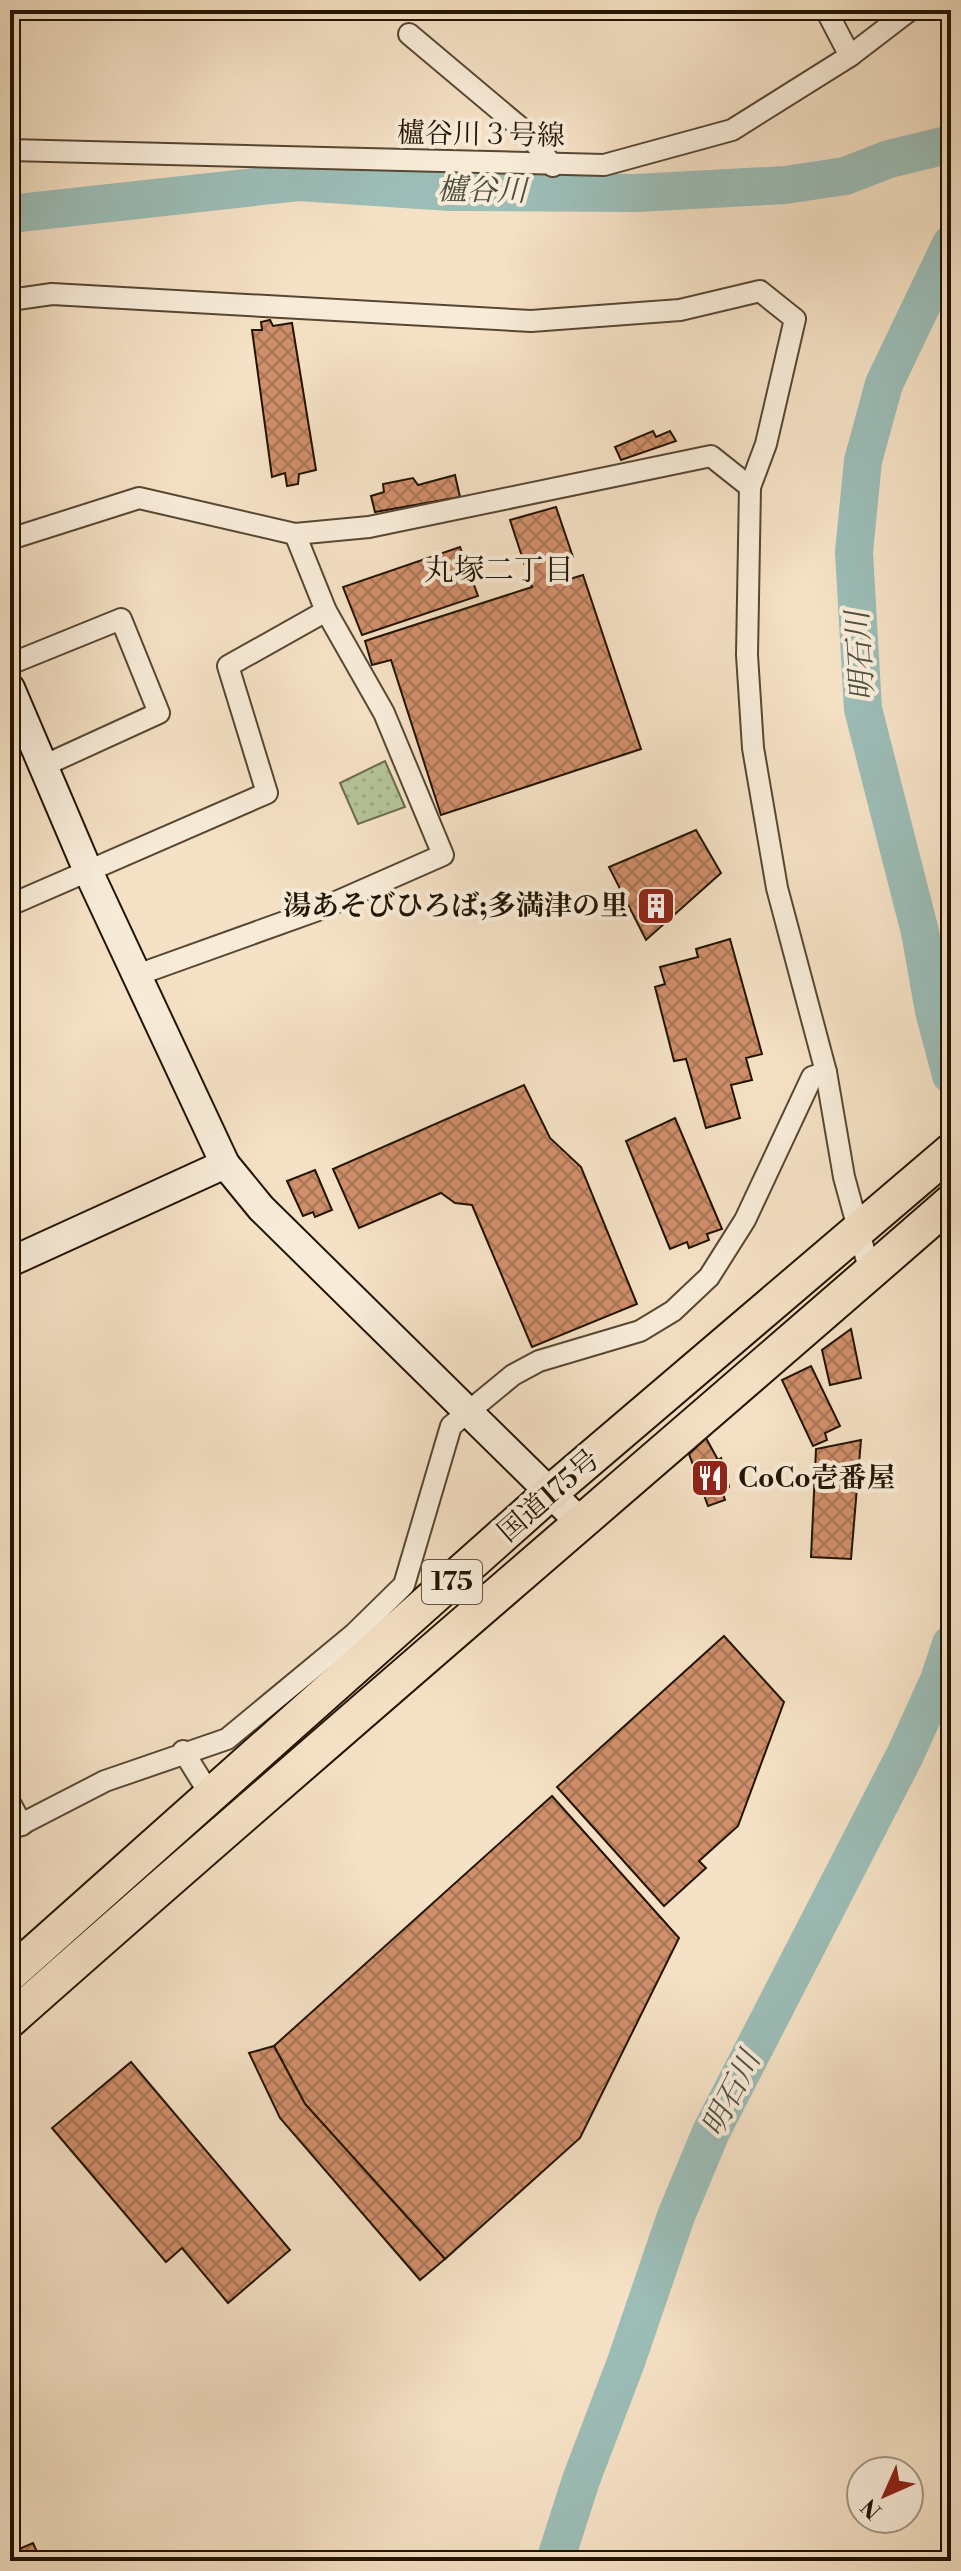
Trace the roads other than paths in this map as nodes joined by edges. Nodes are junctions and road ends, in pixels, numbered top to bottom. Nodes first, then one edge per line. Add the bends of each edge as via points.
1 (826, 10) edge
2 (910, 10) edge
3 (409, 34) dead end
4 (850, 56) junction
5 (10, 150) edge
6 (553, 166) junction
7 (10, 300) edge
8 (750, 487) junction
9 (295, 534) junction
10 (10, 539) edge
11 (326, 611) junction
12 (10, 664) edge
13 (10, 688) edge
14 (43, 766) junction
15 (88, 871) junction
16 (10, 905) edge
17 (137, 975) junction
18 (826, 1072) junction
19 (951, 1151) edge
20 (225, 1164) junction
21 (951, 1202) edge
22 (860, 1231) junction
23 (10, 1262) edge
24 (870, 1272) junction
25 (469, 1413) junction
26 (550, 1493) junction
27 (582, 1524) junction
28 (363, 1645) junction
29 (183, 1751) junction
30 (211, 1796) junction
31 (10, 1803) edge
32 (16, 1827) edge
33 (10, 1974) edge
34 (10, 2020) edge

1 - 4 street
2 - 4 street, 櫨谷川３号線
3 - 6 street via 528,134
4 - 6 street, 櫨谷川３号線 via 732,130 604,165
5 - 6 street, 櫨谷川３号線
7 - 8 street via 52,294 531,321 680,310 760,291 795,319 766,444
8 - 9 street via 711,456 369,527
8 - 18 street via 747,655 753,748 777,888
9 - 10 street via 139,498
9 - 11 street
11 - 15 street via 228,666 267,793
11 - 17 street via 384,713 443,855 318,910
12 - 14 street via 121,619 159,713
13 - 14 street
14 - 15 street
15 - 16 street
15 - 17 street
17 - 20 street
18 - 22 street via 844,1177
18 - 25 street via 812,1077 745,1220 709,1277 673,1311 640,1331 539,1361 513,1375
19 - 22 highway, 国道175号 / 175
20 - 23 street
20 - 25 street via 261,1208
21 - 24 highway, 国道175号 / 175
22 - 24 street
22 - 26 highway, 国道175号 / 175
24 - 27 highway, 国道175号 / 175
25 - 26 street
25 - 28 street via 451,1426 404,1585
26 - 27 street
26 - 28 highway, 国道175号 / 175
27 - 34 highway, 国道175号 / 175
28 - 29 street via 227,1739
28 - 30 highway, 国道175号 / 175
29 - 30 street
29 - 32 street via 105,1781
30 - 33 highway, 国道175号 / 175
31 - 32 street

